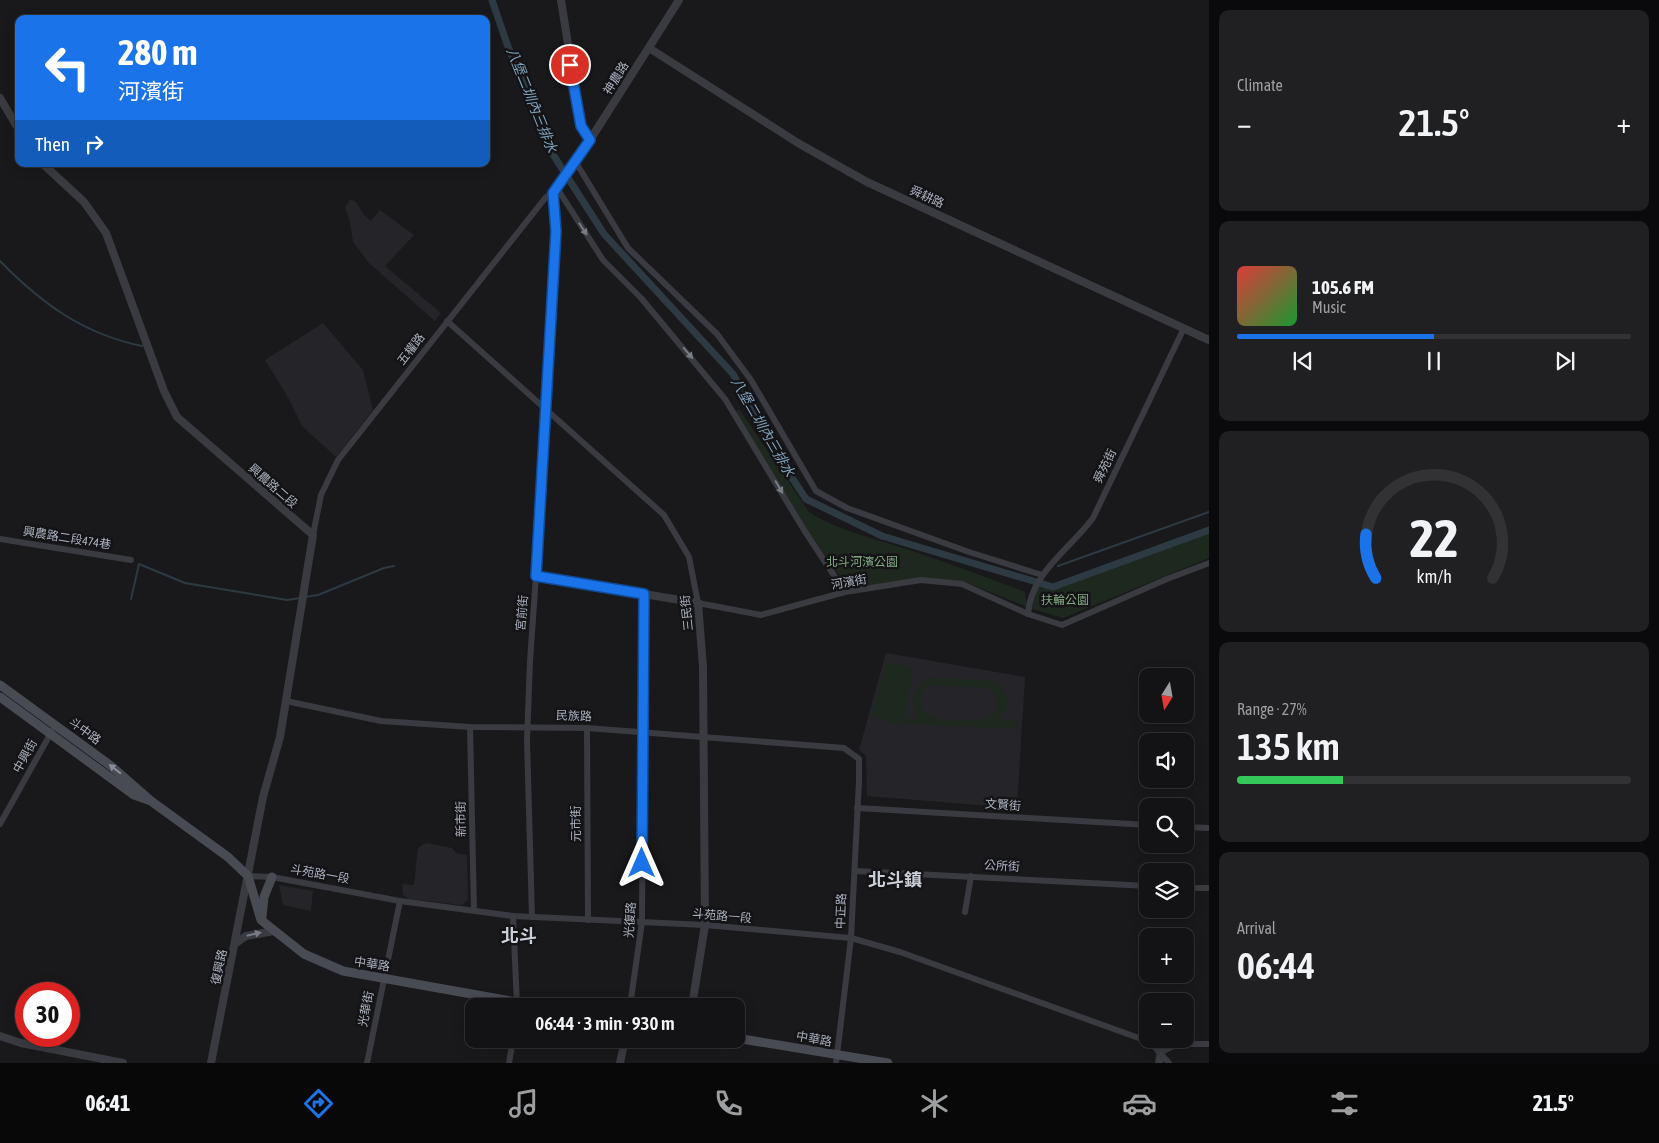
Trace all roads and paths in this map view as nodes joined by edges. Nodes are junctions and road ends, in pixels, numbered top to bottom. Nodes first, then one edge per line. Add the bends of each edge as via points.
1 (561, 0) edge
2 (679, 0) edge
3 (649, 48) junction
4 (0, 98) edge
5 (15, 123) edge
6 (590, 140) junction
7 (573, 164) junction
8 (46, 167) edge
9 (556, 189) junction
10 (447, 321) junction
11 (1184, 328) junction
12 (1209, 340) edge
13 (547, 409) junction
14 (313, 535) junction
15 (0, 539) edge
16 (131, 560) dead end
17 (1209, 564) edge
18 (1042, 575) junction
19 (536, 576) junction
20 (845, 592) junction
21 (644, 594) junction
22 (698, 603) junction
23 (1028, 614) junction
24 (0, 685) edge
25 (0, 697) edge
26 (286, 701) junction
27 (527, 726) junction
28 (470, 727) junction
29 (587, 728) junction
30 (53, 729) junction
31 (643, 732) junction
32 (702, 736) junction
33 (858, 759) joint
34 (857, 808) junction
35 (0, 824) edge
36 (1139, 824) edge
37 (1194, 827) edge
38 (1209, 828) edge
39 (855, 871) junction
40 (248, 876) junction
41 (970, 876) junction
42 (272, 877) junction
43 (1139, 885) edge
44 (1194, 888) edge
45 (1209, 888) edge
46 (400, 901) junction
47 (474, 910) junction
48 (965, 912) dead end
49 (513, 916) junction
50 (532, 917) junction
51 (261, 920) junction
52 (588, 920) junction
53 (642, 922) junction
54 (705, 926) junction
55 (274, 931) junction
56 (851, 938) junction
57 (236, 943) junction
58 (383, 978) junction
59 (486, 998) edge
60 (517, 998) edge
61 (631, 998) edge
62 (693, 998) edge
63 (0, 1036) edge
64 (745, 1040) edge
65 (1209, 1044) edge
66 (512, 1048) edge
67 (622, 1048) edge
68 (1161, 1052) junction
69 (836, 1059) edge
70 (123, 1063) edge
71 (211, 1063) edge
72 (367, 1063) edge
73 (509, 1063) edge
74 (620, 1063) edge
75 (888, 1063) edge
76 (1159, 1063) edge
77 (1169, 1063) edge

1 - 6 street via 581,126
2 - 3 street, 神農路
3 - 6 street, 神農路
3 - 11 street, 舜耕路 via 798,143 867,182
4 - 5 street
6 - 7 street, 神農路
7 - 9 street
7 - 18 street via 628,248 717,334 751,380 816,491 848,508
8 - 14 street, 興農路二段 via 84,202 106,233 164,391 177,417
9 - 10 street, 五權路 via 546,197
9 - 13 street, 宮前街
9 -> 20 street via 603,260 641,298 725,399
10 - 13 street, 三民街
10 - 14 street, 五權路 via 338,460 321,495
11 - 12 street, 舜耕路
11 - 18 street, 舜苑街 via 1093,518
13 - 19 street, 宮前街
13 - 22 street, 三民街 via 664,516 690,557
14 - 26 street
15 - 16 street, 興農路二段474巷
17 - 23 street, 河濱街 via 1166,579 1062,625
18 - 23 street, 舜苑街 via 1029,602
19 - 21 street, 河濱街
19 - 27 street, 宮前街
20 - 22 street, 河濱街 via 761,615
20 - 23 street, 河濱街 via 921,580 962,584
21 - 22 street, 河濱街
21 - 31 street, 光復路
22 - 32 street, 三民街 via 703,667
24 - 30 main road, 斗中路
25 - 30 main road, 斗中路
26 - 28 street, 民族路 via 381,721
26 - 40 street
27 - 28 street, 民族路
27 - 29 street, 民族路
27 - 50 street, 宮前街
28 - 47 street, 新市街
29 - 31 street, 民族路
29 - 52 street, 元市街
30 - 35 street, 中興街
30 - 40 main road, 斗中路 via 111,766
31 - 32 street, 民族路
31 - 53 street, 光復路
32 - 33 street, 民族路 via 844,748
32 - 54 street, 三民街
33 - 34 street, 中正路
34 - 36 street, 文賢街
34 - 39 street, 中正路
37 - 38 street
39 - 41 street, 公所街
39 - 56 street, 中正路
40 - 42 street, 斗苑路一段
40 - 51 main road
40 - 57 street, 復興路
41 - 43 street, 公所街
41 - 48 street
42 - 46 street, 斗苑路一段
42 - 51 main road via 264,897
44 - 45 street
46 - 47 street, 斗苑路一段
46 - 58 street, 光華街
47 - 49 street, 斗苑路一段
49 - 50 street, 斗苑路一段
49 - 60 street
50 - 52 street, 斗苑路一段
51 - 55 main road, 中華路
52 - 53 street, 斗苑路一段
53 - 54 street, 斗苑路一段
53 - 61 street, 光復路
54 - 56 street, 斗苑路一段
54 - 62 street, 三民街
57 -> 55 street via 246,936
55 - 58 main road, 中華路 via 304,954 328,966
56 - 68 street, 斗苑路一段 via 900,952 1150,1042
56 - 69 street, 中正路
57 - 71 street, 復興路
58 - 59 main road, 中華路
58 - 72 street, 光華街
63 - 70 street
64 - 69 main road, 中華路
65 - 68 street via 1178,1044
66 - 73 street
67 - 74 street
68 - 76 street
68 - 77 street, 斗苑路一段
69 - 75 main road, 中華路

